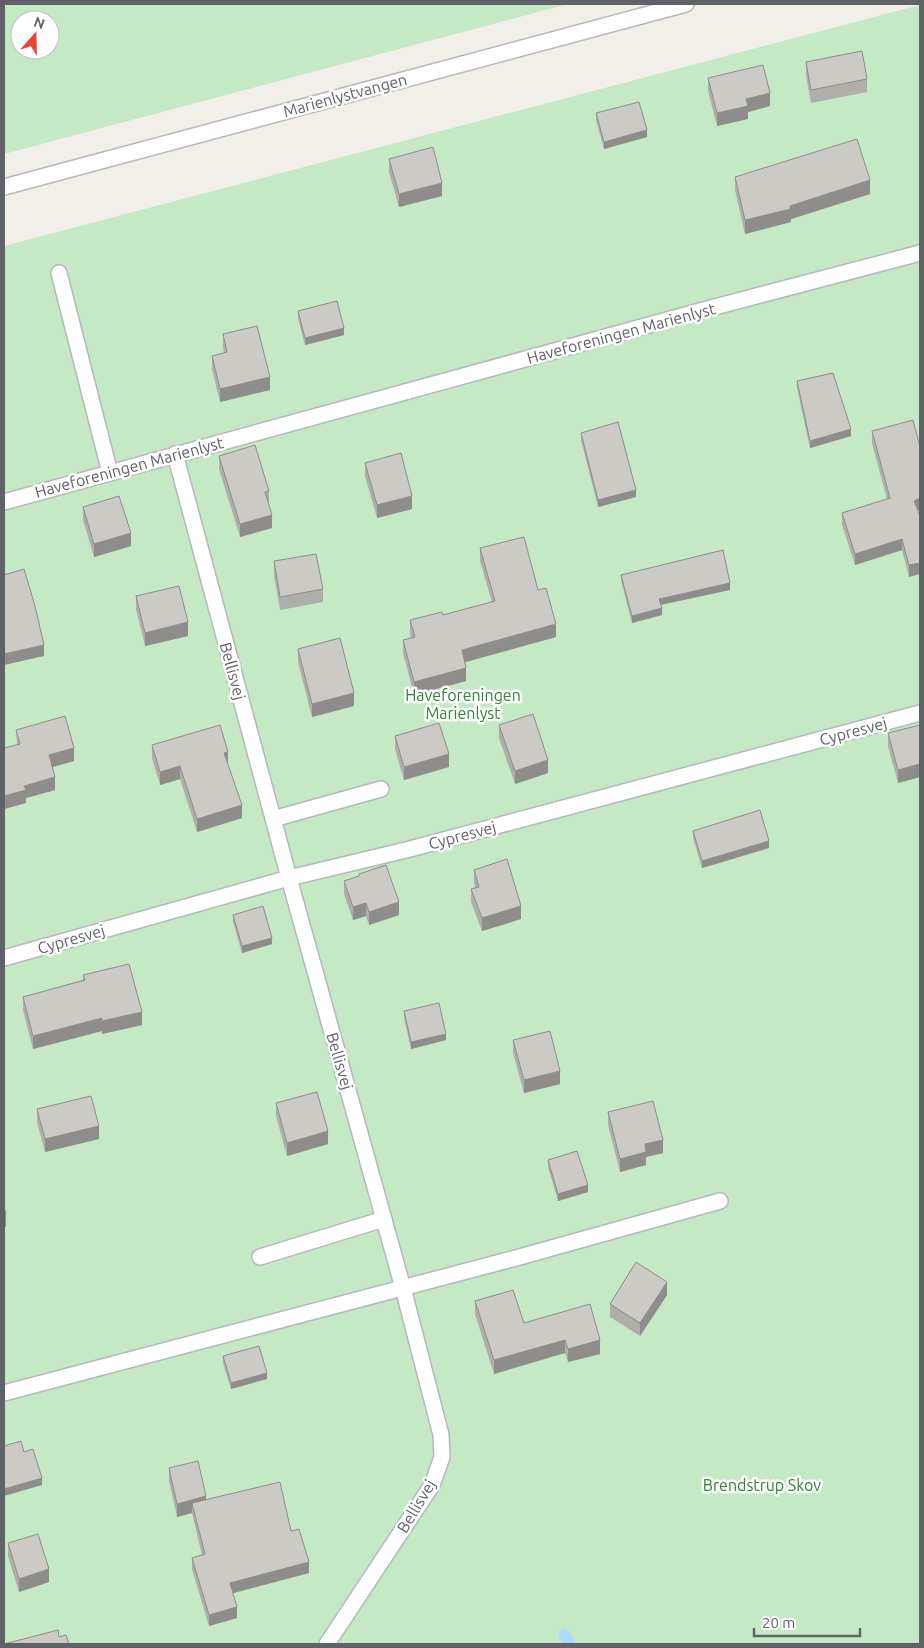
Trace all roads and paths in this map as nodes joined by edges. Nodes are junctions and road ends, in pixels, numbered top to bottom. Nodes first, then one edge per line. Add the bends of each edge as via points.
1 (686, 4) edge
2 (4, 187) edge
3 (920, 253) edge
4 (59, 273) dead end
5 (175, 454) junction
6 (110, 473) junction
7 (4, 502) edge
8 (920, 713) edge
9 (381, 789) dead end
10 (273, 819) junction
11 (289, 878) junction
12 (4, 958) edge
13 (720, 1202) dead end
14 (384, 1219) junction
15 (260, 1257) dead end
16 (403, 1288) junction
17 (4, 1393) edge
18 (327, 1644) edge

1 - 2 lane, Marienlystvangen
3 - 5 lane, Haveforeningen Marienlyst
4 - 6 lane
5 - 6 lane, Haveforeningen Marienlyst
5 - 10 lane, Bellisvej
6 - 7 lane, Haveforeningen Marienlyst
8 - 11 lane, Cypresvej via 429,844
9 - 10 lane
10 - 11 lane, Bellisvej
11 - 12 lane, Cypresvej
11 - 14 lane, Bellisvej
13 - 16 lane
14 - 15 lane
14 - 16 lane, Bellisvej
16 - 17 lane
16 - 18 lane, Bellisvej via 441,1435 442,1458 432,1485

